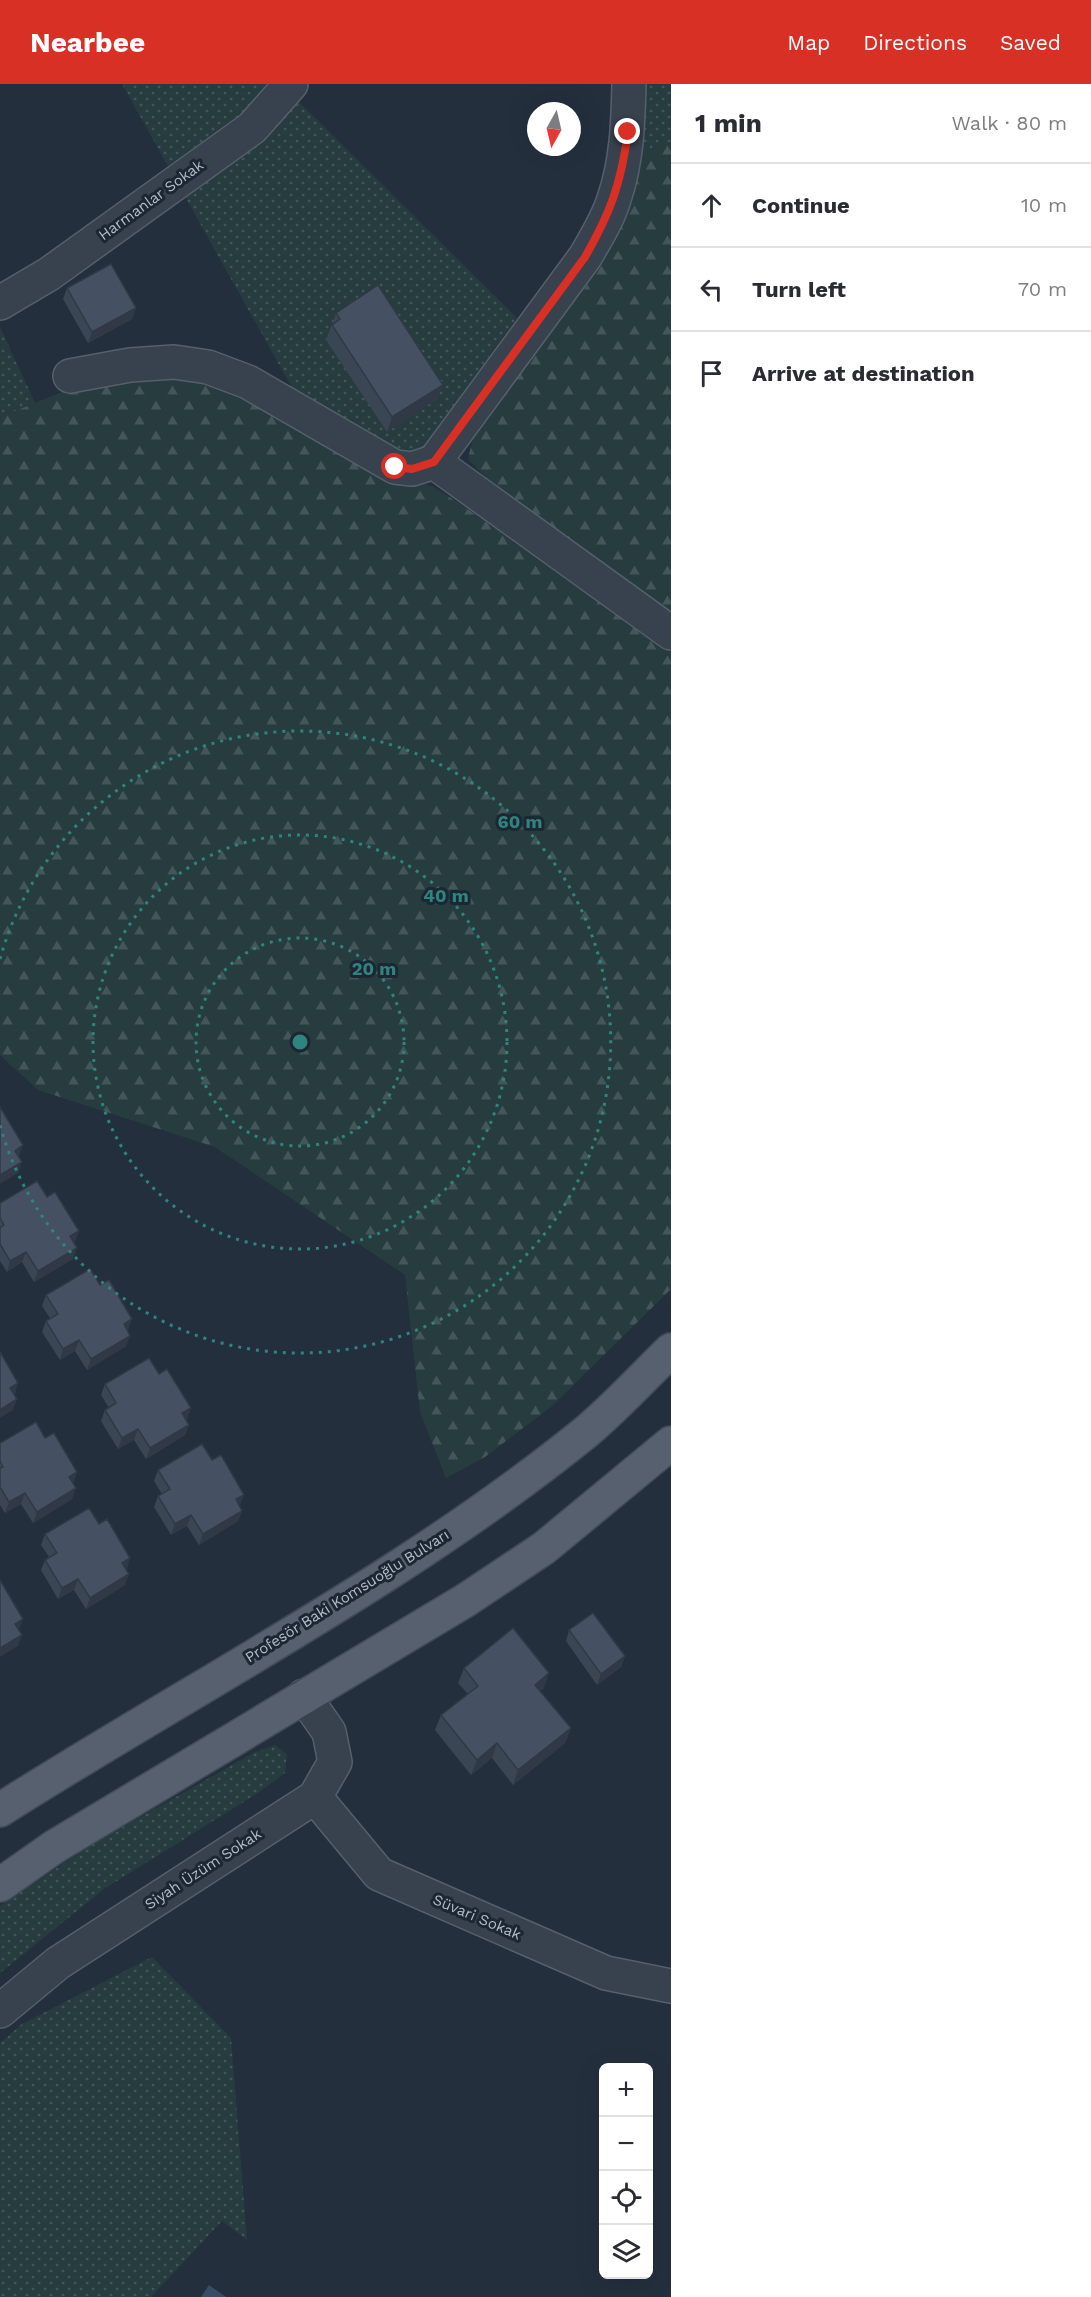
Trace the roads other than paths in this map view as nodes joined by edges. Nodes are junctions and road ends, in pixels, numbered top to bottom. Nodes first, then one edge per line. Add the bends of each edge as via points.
1 (291, 84) edge
2 (629, 84) edge
3 (0, 303) edge
4 (70, 376) dead end
5 (434, 462) junction
6 (671, 633) edge
7 (671, 1350) edge
8 (671, 1443) edge
9 (304, 1696) junction
10 (315, 1797) junction
11 (0, 1810) edge
12 (0, 1885) edge
13 (671, 1986) edge
14 (0, 2011) edge

1 - 3 street, Harmanlar Sokak via 252,128 49,274
2 - 5 street via 623,167 601,230
4 - 5 street via 174,362 208,367 248,382 395,467 412,469
5 - 6 street
7 - 11 main road, Profesör Baki Komsuoğlu Bulvarı via 588,1430 500,1498 408,1561
8 - 9 main road via 544,1548 466,1600
9 - 10 street, Siyah Üzüm Sokak via 328,1732 335,1762
9 - 12 main road via 54,1847
10 - 13 street, Süvari Sokak via 379,1874 606,1973
10 - 14 street, Siyah Üzüm Sokak via 58,1963

